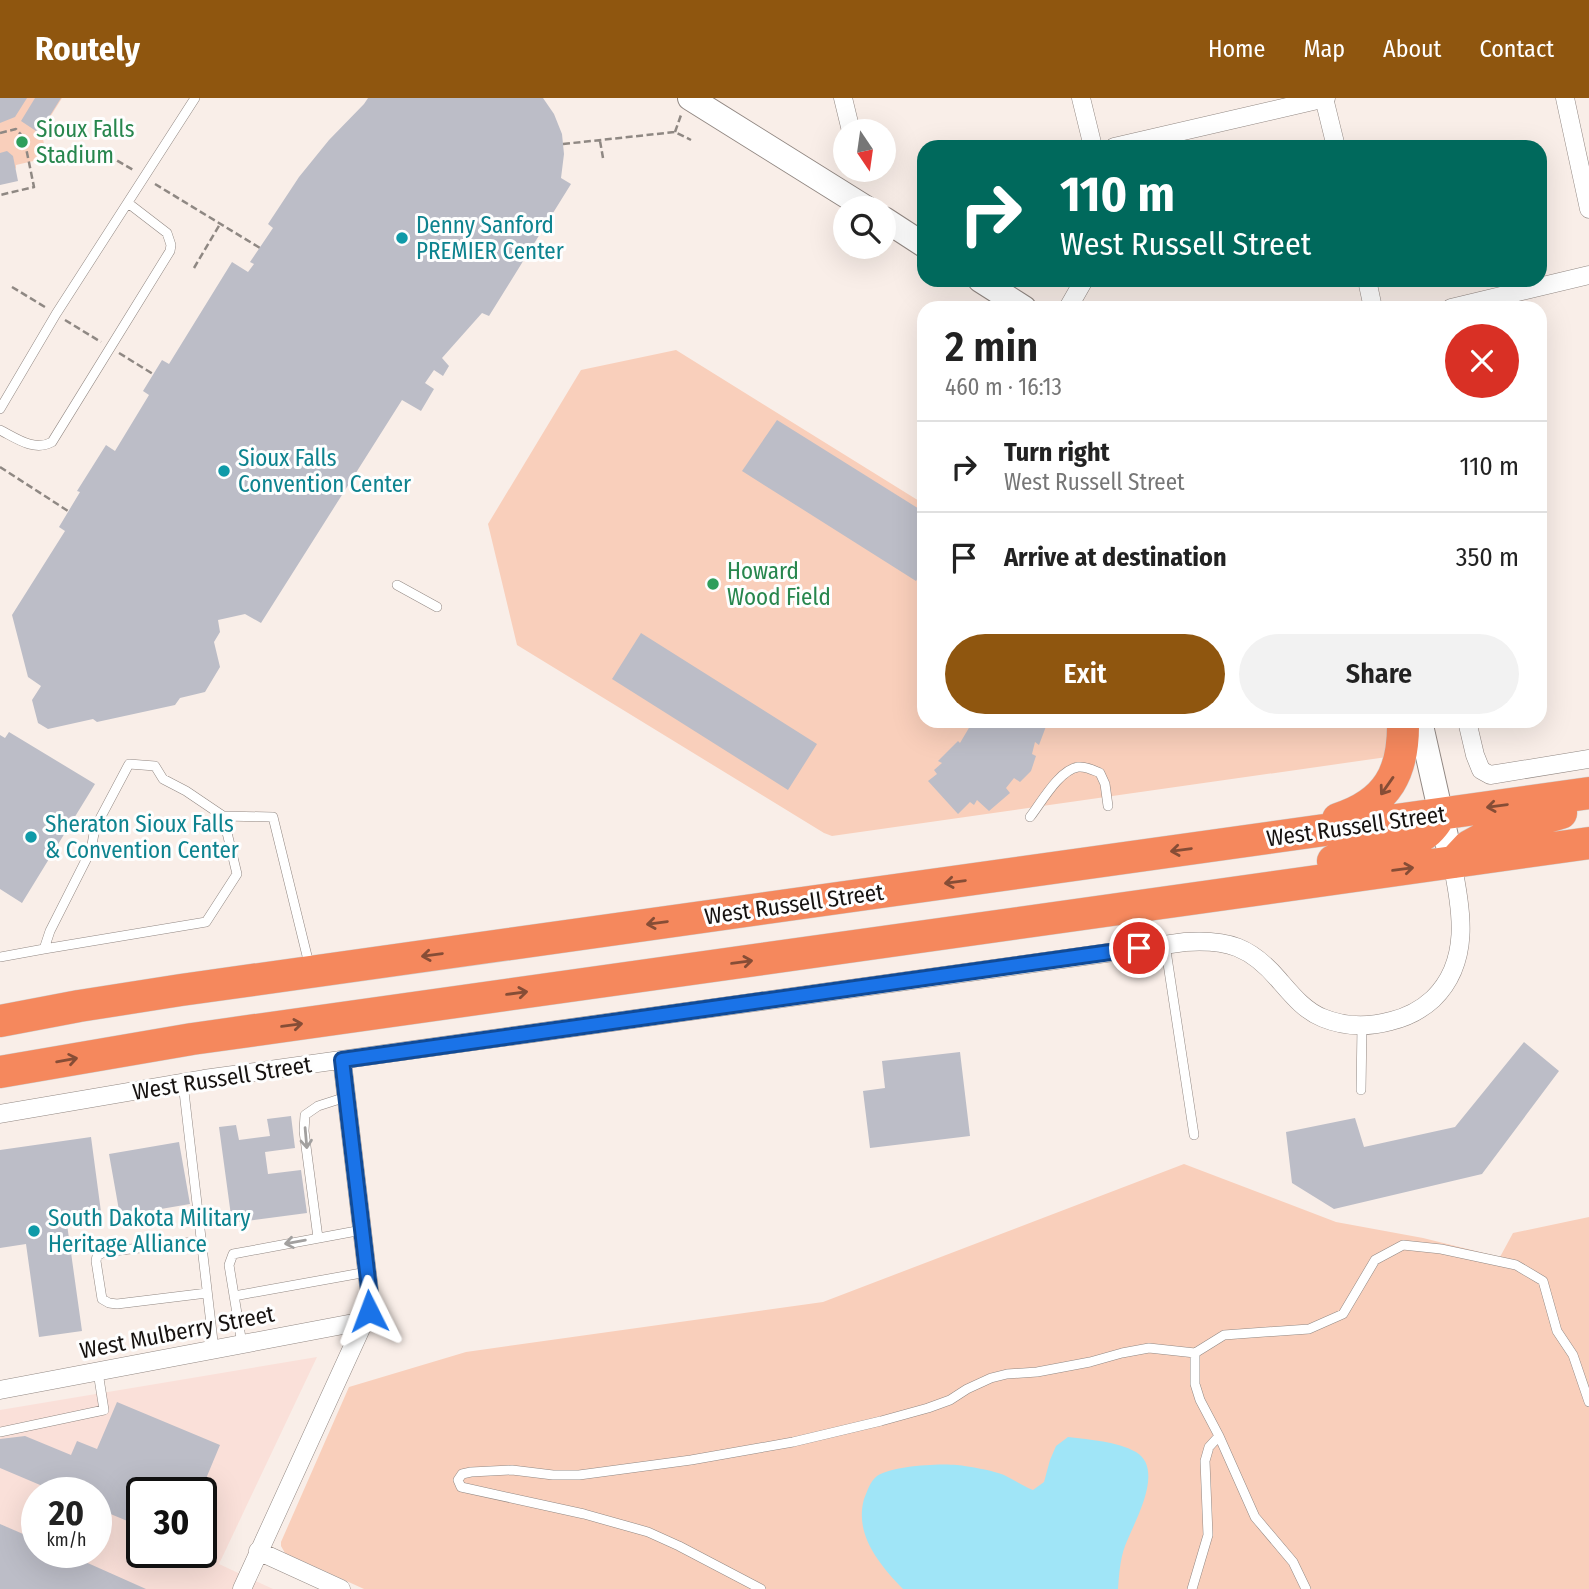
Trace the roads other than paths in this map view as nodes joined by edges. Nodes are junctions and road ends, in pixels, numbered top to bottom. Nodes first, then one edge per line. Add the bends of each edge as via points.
1 (195, 98) edge
2 (690, 98) edge
3 (843, 98) edge
4 (1082, 98) edge
5 (1325, 98) edge
6 (1565, 98) edge
7 (848, 119) edge
8 (1091, 140) edge
9 (1144, 140) edge
10 (1334, 140) edge
11 (847, 196) edge
12 (128, 203) junction
13 (1589, 209) edge
14 (896, 226) edge
15 (917, 240) edge
16 (1589, 275) edge
17 (1547, 285) edge
18 (991, 287) edge
19 (1539, 287) edge
20 (1013, 301) edge
21 (1480, 301) edge
22 (0, 409) edge
23 (0, 430) edge
24 (397, 585) dead end
25 (436, 607) dead end
26 (1404, 728) edge
27 (1422, 728) edge
28 (1469, 728) edge
29 (1589, 758) edge
30 (1589, 793) edge
31 (1589, 805) edge
32 (1108, 806) dead end
33 (1441, 814) junction
34 (223, 817) junction
35 (1030, 817) dead end
36 (1248, 841) junction
37 (1589, 844) edge
38 (1452, 863) junction
39 (1189, 900) junction
40 (1165, 944) junction
41 (44, 949) junction
42 (0, 957) edge
43 (311, 972) junction
44 (0, 1021) edge
45 (1362, 1026) junction
46 (342, 1060) junction
47 (0, 1072) edge
48 (183, 1083) junction
49 (1361, 1090) dead end
50 (346, 1097) junction
51 (0, 1114) edge
52 (1194, 1135) dead end
53 (362, 1230) junction
54 (318, 1238) junction
55 (202, 1241) junction
56 (367, 1272) junction
57 (207, 1293) junction
58 (234, 1296) junction
59 (364, 1321) junction
60 (242, 1344) junction
61 (214, 1350) junction
62 (1195, 1353) junction
63 (98, 1372) junction
64 (0, 1390) edge
65 (1589, 1402) edge
66 (0, 1432) edge
67 (1219, 1436) junction
68 (258, 1551) junction
69 (242, 1589) edge
70 (341, 1589) edge
71 (761, 1589) edge
72 (1192, 1589) edge
73 (1306, 1589) edge

1 - 12 lane
2 - 11 street
3 - 7 street
4 - 8 street
5 - 9 street
5 - 10 street
6 - 13 street
12 - 22 lane
12 - 23 lane via 167,233 170,251 52,442 33,446
14 - 15 street
16 - 17 street
18 - 20 street
19 - 21 street
24 - 25 lane
26 -> 36 highway via 1400,760 1389,787 1377,799 1350,816
27 - 33 street
28 - 29 street via 1481,770 1490,775
30 -> 33 highway, West Russell Street
31 - 38 highway via 1493,833 1469,846
32 - 35 lane via 1100,773 1076,768 1062,775
33 - 36 highway, West Russell Street
33 - 38 street
33 - 39 highway via 1430,830 1406,843
34 - 41 lane via 237,874 206,922
34 - 41 lane via 163,779 155,766 129,764 95,828 91,850
34 - 43 lane via 273,817
36 -> 43 highway, West Russell Street
37 - 38 highway, West Russell Street
39 -> 38 highway, West Russell Street
38 - 45 street, West Russell Street via 1461,929 1453,973 1423,1008 1382,1024
47 -> 39 highway, West Russell Street via 192,1039
40 - 45 street, West Russell Street via 1209,940 1231,944 1263,964 1307,1009 1322,1018
40 - 46 street, West Russell Street
40 - 52 lane
41 - 42 lane
43 - 44 highway, West Russell Street
45 - 49 lane
46 - 48 street, West Russell Street
46 - 50 street
48 - 51 street, West Russell Street
48 - 55 lane
50 - 53 street
50 -> 54 lane via 305,1115
53 - 54 lane
53 - 56 street
54 -> 58 lane via 233,1254 229,1265
55 - 57 lane
55 - 57 lane via 104,1252 96,1261 102,1299 109,1303
56 - 58 lane
56 - 59 street via 370,1297
57 - 61 lane
58 - 60 lane
59 - 60 street, West Mulberry Street
59 - 68 street
60 - 61 street, West Mulberry Street
61 - 63 street, West Mulberry Street
62 - 65 lane via 1224,1335 1309,1329 1343,1314 1375,1260 1403,1245 1441,1249 1516,1265 1543,1281 1558,1331 1573,1355
62 - 67 lane via 1197,1392
62 - 71 lane via 1149,1348 1007,1374 950,1400 881,1421 691,1460 579,1475 471,1472 458,1480 461,1487 648,1532
63 - 64 street, West Mulberry Street
63 - 66 lane via 104,1410
67 - 72 lane via 1205,1461 1208,1535
67 - 73 lane via 1255,1517 1293,1562
68 - 69 street
68 - 70 street

